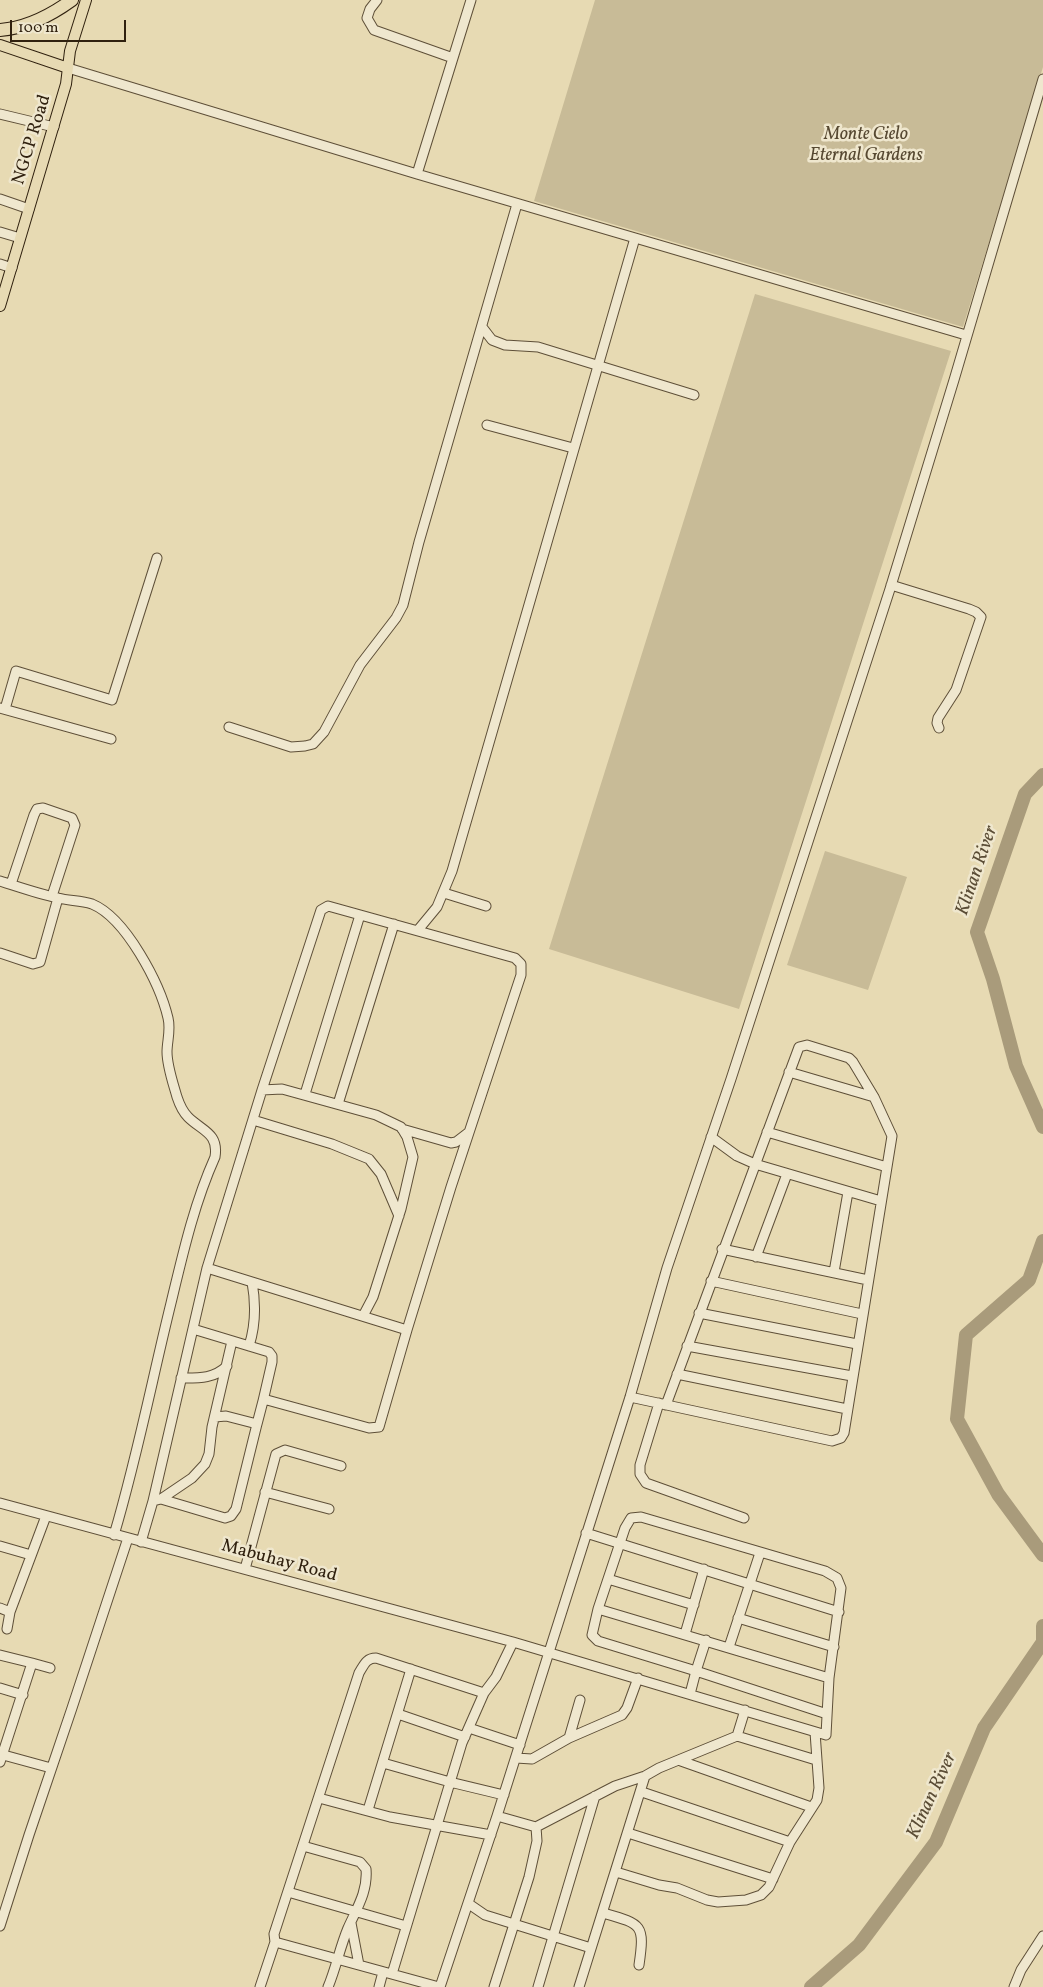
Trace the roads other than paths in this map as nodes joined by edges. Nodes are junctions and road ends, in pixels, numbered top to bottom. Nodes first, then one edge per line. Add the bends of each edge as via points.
1 (72, 0) edge
2 (86, 0) edge
3 (377, 0) edge
4 (471, 0) edge
5 (0, 30) edge
6 (0, 45) edge
7 (453, 58) junction
8 (68, 68) junction
9 (1043, 79) edge
10 (0, 114) edge
11 (54, 127) junction
12 (417, 174) junction
13 (0, 199) edge
14 (517, 204) junction
15 (29, 209) junction
16 (0, 232) edge
17 (20, 238) junction
18 (635, 238) junction
19 (0, 264) edge
20 (12, 268) junction
21 (0, 306) edge
22 (482, 327) junction
23 (966, 335) junction
24 (598, 365) junction
25 (694, 395) dead end
26 (487, 425) dead end
27 (573, 448) junction
28 (157, 558) dead end
29 (891, 586) junction
30 (3, 708) edge
31 (229, 727) dead end
32 (939, 728) dead end
33 (111, 739) dead end
34 (0, 881) edge
35 (12, 884) junction
36 (444, 893) junction
37 (55, 897) junction
38 (486, 906) dead end
39 (360, 915) junction
40 (394, 924) junction
41 (418, 930) junction
42 (0, 953) edge
43 (789, 1072) junction
44 (262, 1090) junction
45 (305, 1094) junction
46 (874, 1097) junction
47 (338, 1104) junction
48 (253, 1120) junction
49 (402, 1129) junction
50 (470, 1131) junction
51 (767, 1132) junction
52 (711, 1137) junction
53 (755, 1164) junction
54 (886, 1167) junction
55 (787, 1174) junction
56 (848, 1192) junction
57 (881, 1201) junction
58 (399, 1216) junction
59 (722, 1249) junction
60 (756, 1257) junction
61 (207, 1268) junction
62 (834, 1272) junction
63 (868, 1280) junction
64 (711, 1281) junction
65 (252, 1282) junction
66 (699, 1313) junction
67 (862, 1314) junction
68 (363, 1316) junction
69 (193, 1329) junction
70 (407, 1330) junction
71 (232, 1340) junction
72 (857, 1344) junction
73 (249, 1346) junction
74 (687, 1346) junction
75 (226, 1366) junction
76 (677, 1374) junction
77 (852, 1376) junction
78 (181, 1378) junction
79 (630, 1397) junction
80 (263, 1401) junction
81 (662, 1404) junction
82 (847, 1409) junction
83 (215, 1418) junction
84 (257, 1424) junction
85 (340, 1466) dead end
86 (265, 1492) junction
87 (157, 1500) junction
88 (0, 1503) edge
89 (329, 1509) dead end
90 (46, 1516) junction
91 (744, 1518) dead end
92 (586, 1533) junction
93 (114, 1534) junction
94 (128, 1538) junction
95 (141, 1542) junction
96 (620, 1543) junction
97 (0, 1546) edge
98 (760, 1553) junction
99 (31, 1555) junction
100 (245, 1569) junction
101 (704, 1569) junction
102 (608, 1579) junction
103 (749, 1583) junction
104 (694, 1605) junction
105 (0, 1608) edge
106 (598, 1609) junction
107 (10, 1612) junction
108 (839, 1612) junction
109 (738, 1618) junction
110 (6, 1629) dead end
111 (685, 1634) junction
112 (706, 1640) junction
113 (513, 1642) junction
114 (729, 1647) junction
115 (834, 1647) junction
116 (549, 1652) junction
117 (0, 1655) edge
118 (32, 1663) junction
119 (50, 1668) dead end
120 (411, 1668) junction
121 (696, 1671) junction
122 (638, 1678) junction
123 (829, 1678) junction
124 (0, 1688) edge
125 (484, 1693) junction
126 (23, 1694) junction
127 (690, 1694) junction
128 (580, 1700) dead end
129 (745, 1710) junction
130 (398, 1714) junction
131 (827, 1714) junction
132 (469, 1728) junction
133 (815, 1732) junction
134 (737, 1736) junction
135 (465, 1737) junction
136 (569, 1738) junction
137 (520, 1745) junction
138 (1, 1757) edge
139 (516, 1758) junction
140 (816, 1760) junction
141 (681, 1761) junction
142 (383, 1763) junction
143 (51, 1768) junction
144 (646, 1776) junction
145 (450, 1782) junction
146 (642, 1792) junction
147 (504, 1795) junction
148 (595, 1796) junction
149 (319, 1798) junction
150 (812, 1807) junction
151 (368, 1810) junction
152 (498, 1816) junction
153 (436, 1825) junction
154 (536, 1827) junction
155 (628, 1833) junction
156 (491, 1835) junction
157 (790, 1842) junction
158 (303, 1846) junction
159 (616, 1872) junction
160 (773, 1879) junction
161 (288, 1892) junction
162 (469, 1904) junction
163 (357, 1912) junction
164 (603, 1913) junction
165 (485, 1915) junction
166 (464, 1918) junction
167 (351, 1923) junction
168 (514, 1924) junction
169 (0, 1926) edge
170 (406, 1926) junction
171 (554, 1936) junction
172 (1043, 1936) edge
173 (275, 1942) junction
174 (591, 1948) junction
175 (339, 1959) junction
176 (359, 1965) junction
177 (639, 1965) dead end
178 (388, 1973) junction
179 (260, 1987) edge
180 (328, 1987) edge
181 (379, 1987) edge
182 (440, 1987) edge
183 (494, 1987) edge
184 (538, 1987) edge
185 (579, 1987) edge
186 (1014, 1987) edge

1 - 5 highway via 38,20
2 - 8 main road, NGCP Road via 70,50
3 - 7 street via 367,18 374,30
4 - 7 street
6 - 8 main road
7 - 12 street
8 - 11 main road, NGCP Road
8 - 12 street
9 - 23 street
10 - 11 street
11 - 15 main road, NGCP Road
12 - 14 street
13 - 15 street
14 - 18 street
14 - 22 street
15 - 17 main road, NGCP Road
16 - 17 street
17 - 20 main road, NGCP Road
18 - 23 street
18 - 24 street
19 - 20 street
20 - 21 main road, NGCP Road
22 - 24 street via 492,340 505,346 538,347
22 - 31 street via 403,604 360,665 324,732 313,744 291,747
23 - 29 street
24 - 25 street
24 - 27 street
26 - 27 street
27 - 36 street
28 - 30 street via 112,700 16,671
29 - 32 street via 968,609 981,617 956,690 936,723
29 - 52 street
30 - 33 street
34 - 35 street
35 - 37 street
35 - 37 street via 34,815 37,809 43,808 72,818 75,824
36 - 38 street
36 - 41 street
37 - 42 street via 40,962 33,964
37 - 93 street via 98,908 115,920 130,938 164,1003 169,1027 168,1059 177,1098 187,1116 212,1138 216,1147 188,1232
39 - 40 street
39 - 44 street via 328,906 320,910
39 - 45 street
40 - 41 street
40 - 47 street
41 - 50 street via 504,954 521,964 521,975
43 - 46 street
43 - 46 street via 799,1047 807,1045 851,1059
43 - 51 street
44 - 45 street via 282,1088
44 - 48 street
45 - 47 street
46 - 54 street via 892,1136
47 - 49 street via 392,1122
48 - 58 street via 369,1159 381,1174
48 - 61 street
49 - 50 street via 451,1143
49 - 58 street via 413,1157
50 - 70 street
51 - 53 street
51 - 54 street
52 - 53 street via 737,1156
52 - 79 street via 666,1268
53 - 55 street
53 - 59 street
54 - 57 street
55 - 56 street
55 - 60 street
56 - 57 street
56 - 62 street
57 - 63 street
58 - 68 street via 373,1297
59 - 60 street
59 - 64 street
60 - 62 street
61 - 65 street
61 - 69 street
62 - 63 street
63 - 67 street
64 - 66 street
64 - 67 street
65 - 68 street
65 - 73 street via 256,1301
66 - 72 street
66 - 74 street
67 - 72 street
68 - 70 street
69 - 71 street
69 - 78 street
70 - 80 street via 379,1427 369,1428 272,1400
71 - 73 street
71 - 75 street
72 - 77 street
73 - 80 street via 272,1356
74 - 76 street
74 - 77 street
75 - 78 street via 206,1377
75 - 83 street
76 - 81 street
76 - 82 street
77 - 82 street
78 - 87 street
79 - 81 street
79 - 92 street
80 - 84 street
81 - 82 street via 832,1441 837,1441 844,1433
81 - 91 street via 640,1465 640,1474 646,1483
83 - 84 street via 226,1416
83 - 87 street via 209,1454 204,1464 192,1478
84 - 87 street via 236,1510 231,1516 225,1518
85 - 86 street via 280,1451 273,1461
86 - 89 street
86 - 100 street
87 - 95 street
88 - 90 street, Mabuhay Road
90 - 93 street, Mabuhay Road
90 - 99 street
92 - 96 street
92 - 116 street
93 - 94 street, Mabuhay Road
94 - 95 street, Mabuhay Road
94 - 143 street
95 - 100 street, Mabuhay Road
96 - 98 street via 628,1523 635,1516
96 - 101 street
96 - 102 street
97 - 99 street
98 - 103 street
98 - 108 street via 825,1571 837,1578 841,1588
99 - 107 street
100 - 113 street, Mabuhay Road
101 - 103 street
101 - 104 street
102 - 104 street
102 - 106 street
103 - 108 street
103 - 109 street
104 - 111 street
105 - 107 street
106 - 111 street
106 - 121 street via 592,1635 598,1641
107 - 110 street
108 - 115 street
109 - 114 street
109 - 115 street
111 - 112 street
112 - 114 street
112 - 121 street
113 - 116 street, Mabuhay Road
113 - 125 street via 496,1677
114 - 123 street
115 - 123 street
116 - 122 street, Mabuhay Road
116 - 137 street
117 - 118 street
118 - 119 street
118 - 126 street
120 - 125 street
120 - 130 street
120 - 149 street via 376,1658 365,1661
121 - 127 street
121 - 131 street
122 - 127 street, Mabuhay Road
122 - 136 street via 622,1715
123 - 131 street
124 - 126 street
125 - 132 street
126 - 138 street
127 - 129 street, Mabuhay Road
128 - 136 street
129 - 133 street, Mabuhay Road
129 - 134 street
130 - 135 street
130 - 142 street
131 - 133 street via 826,1735
132 - 135 street
132 - 137 street
133 - 140 street
134 - 140 street
134 - 141 street
135 - 145 street
136 - 139 street via 532,1759
137 - 139 street
138 - 143 street
139 - 147 street
140 - 150 street via 819,1794
141 - 144 street
141 - 150 street
142 - 145 street
142 - 151 street
143 - 169 street
144 - 146 street
144 - 148 street
145 - 147 street
145 - 153 street
146 - 155 street
146 - 157 street
147 - 152 street
148 - 154 street
148 - 171 street
149 - 151 street
149 - 158 street
150 - 157 street
151 - 153 street
152 - 154 street
152 - 156 street
153 - 156 street
153 - 170 street
154 - 168 street via 536,1849
155 - 159 street
155 - 160 street
156 - 162 street
157 - 160 street
158 - 161 street
158 - 163 street via 364,1864 366,1883
159 - 160 street via 718,1902 754,1898 765,1892
159 - 164 street
161 - 163 street
161 - 173 street via 274,1934
162 - 165 street
162 - 166 street
163 - 167 street
163 - 170 street
164 - 174 street
164 - 177 street via 629,1921 637,1927 643,1940
165 - 166 street
165 - 168 street
166 - 182 street
167 - 175 street
167 - 176 street
168 - 171 street
168 - 183 street
170 - 178 street
171 - 174 street
171 - 184 street
172 - 186 street
173 - 175 street
173 - 179 street
174 - 185 street
175 - 176 street
175 - 180 street
176 - 178 street
178 - 181 street
178 - 182 street

